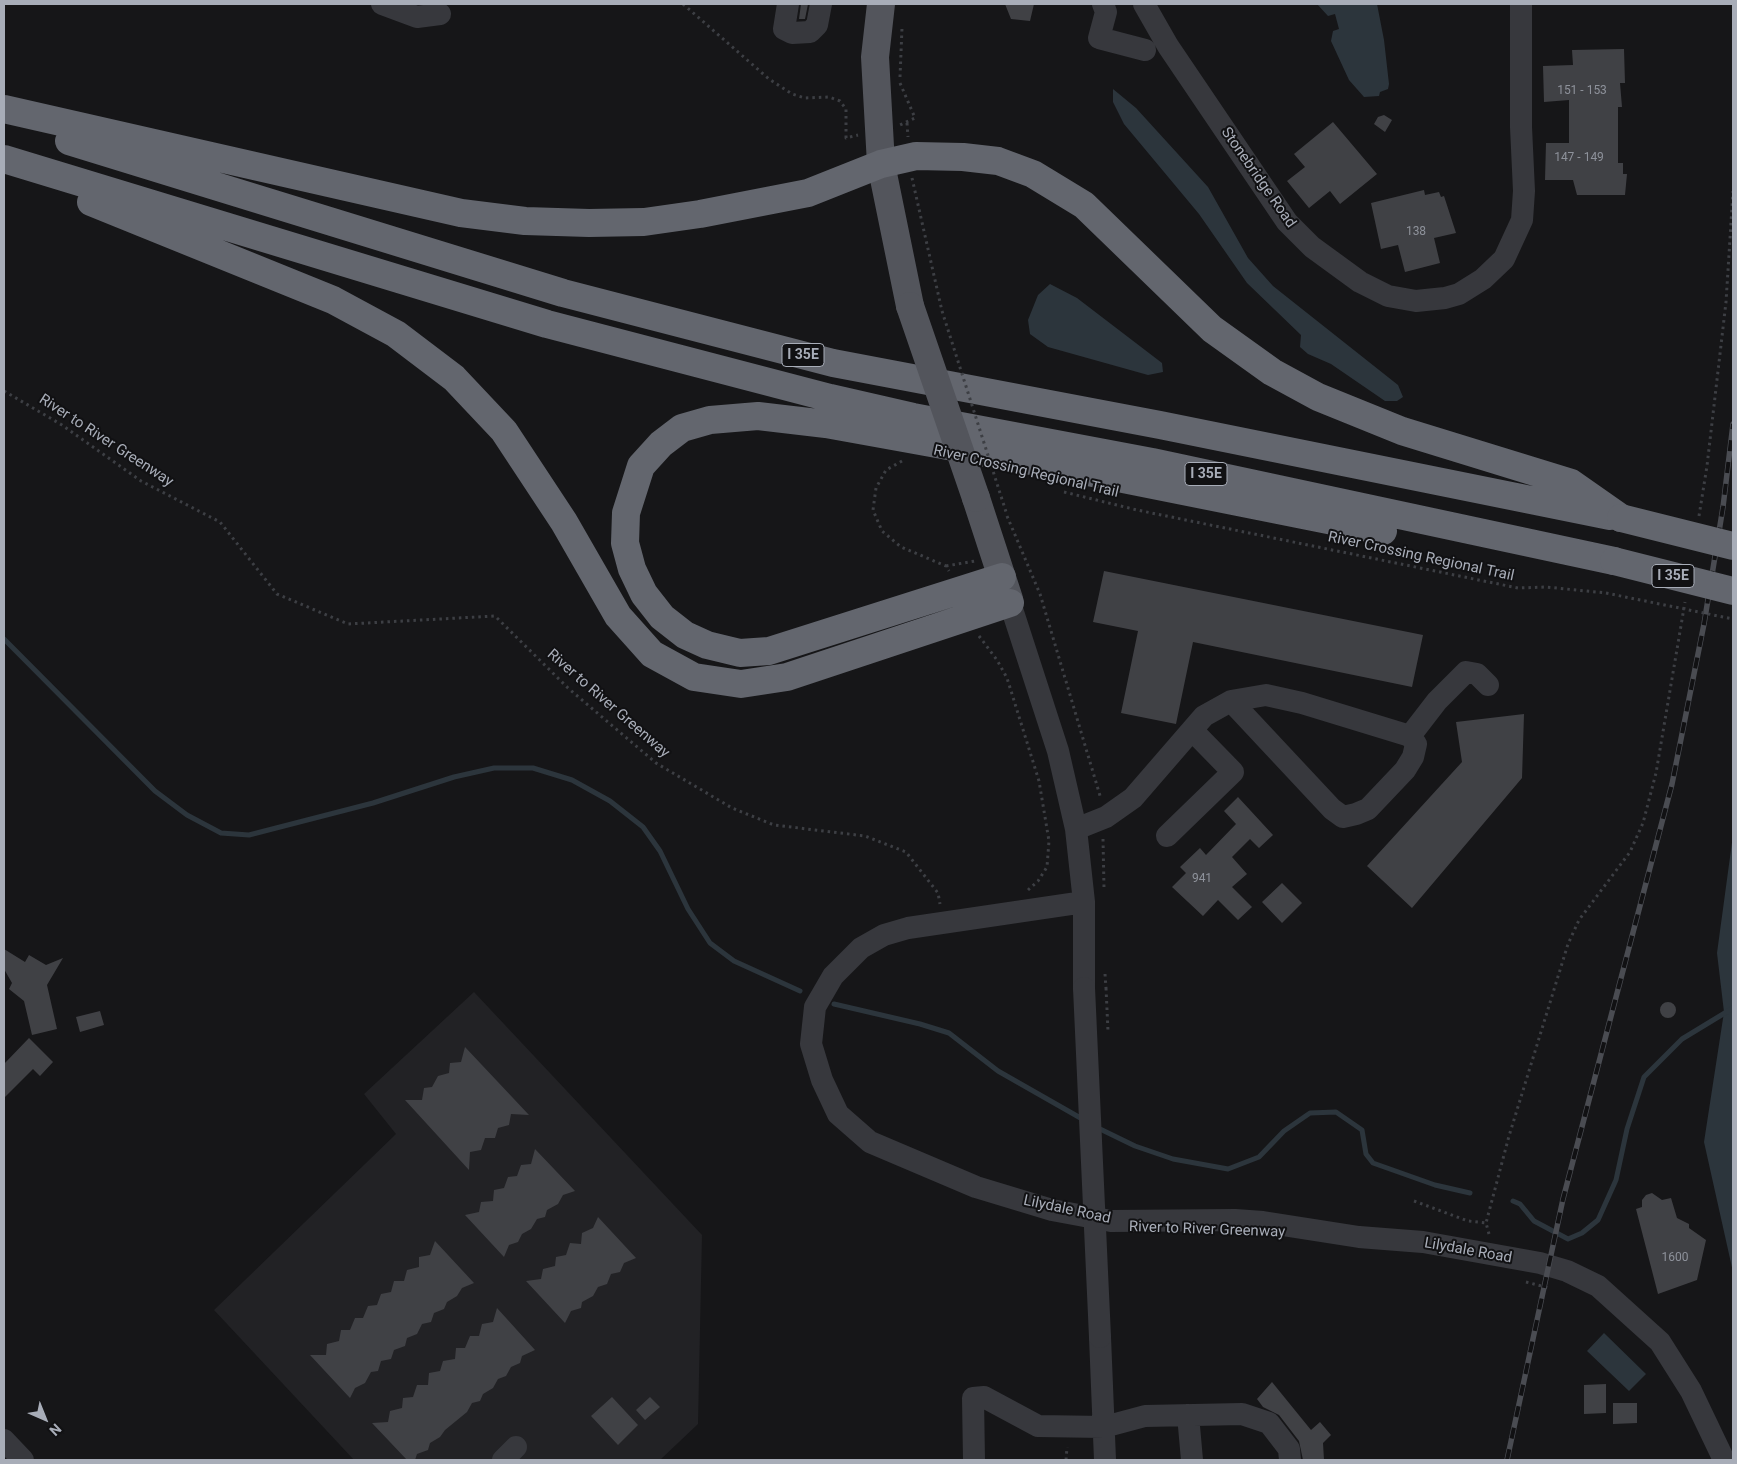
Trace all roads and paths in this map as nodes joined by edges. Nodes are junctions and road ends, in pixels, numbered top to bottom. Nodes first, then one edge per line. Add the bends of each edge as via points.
1 (382, 4) edge
2 (683, 4) edge
3 (788, 4) edge
4 (821, 4) edge
5 (881, 4) edge
6 (1103, 4) edge
7 (1144, 4) edge
8 (1521, 4) edge
9 (440, 14) dead end
10 (902, 27) dead end
11 (1145, 50) dead end
12 (4, 109) edge
13 (4, 120) edge
14 (907, 123) dead end
15 (846, 138) dead end
16 (4, 159) edge
17 (881, 164) junction
18 (4, 167) edge
19 (912, 176) dead end
20 (1733, 190) edge
21 (4, 391) edge
22 (910, 460) dead end
23 (985, 472) dead end
24 (1004, 476) dead end
25 (1061, 491) dead end
26 (1621, 518) junction
27 (1698, 523) dead end
28 (1733, 546) edge
29 (1022, 552) dead end
30 (1581, 554) junction
31 (946, 566) junction
32 (998, 567) junction
33 (960, 590) junction
34 (1733, 591) edge
35 (1685, 599) dead end
36 (1010, 603) junction
37 (969, 616) junction
38 (1733, 619) edge
39 (1488, 685) dead end
40 (1232, 701) junction
41 (1192, 730) junction
42 (1410, 736) junction
43 (1076, 829) junction
44 (1167, 836) dead end
45 (1025, 892) dead end
46 (1084, 902) junction
47 (949, 904) dead end
48 (940, 905) junction
49 (933, 906) dead end
50 (1414, 1200) dead end
51 (1524, 1282) dead end
52 (1558, 1290) dead end
53 (1188, 1414) junction
54 (1104, 1427) junction
55 (4, 1440) edge
56 (1067, 1446) dead end
57 (23, 1460) edge
58 (974, 1460) edge
59 (1066, 1460) edge
60 (1105, 1460) edge
61 (1192, 1460) edge
62 (1290, 1460) edge
63 (1724, 1460) edge

1 - 9 street via 418,17
2 - 15 path via 769,79 792,94 840,101 846,109
3 - 4 street via 784,29 792,33 810,32 817,25
5 - 17 main road via 875,57
6 - 11 street via 1106,12 1099,38
7 - 8 street, Stonebridge Road via 1168,46 1287,222 1312,246 1360,282 1388,296 1416,301 1459,294 1483,279 1504,259 1522,220
10 - 14 path via 900,83 915,118
12 - 17 highway via 461,213 525,221 644,222 700,214 808,193
13 - 26 highway, I 35E via 563,293 833,363
16 - 30 highway, I 35E via 547,324 830,398 1152,462
17 - 26 highway via 916,156 963,157 998,161 1033,174 1084,205 1212,329 1272,372 1318,397 1402,431 1571,483
17 - 32 main road, bridge via 910,306
18 - 37 highway via 333,300 396,334 454,378 504,431 564,522 618,616 652,654 694,677 741,684 787,676
19 - 29 path, bridge via 942,311 1006,515
20 - 27 path via 1726,302
21 - 48 path, River to River Greenway via 62,425 141,481 220,522 278,594 348,624 495,616 568,688 656,763 732,808 774,825 865,836 906,852 938,894
22 - 31 path, River Crossing Regional Trail via 901,461 886,470 876,488 873,510 882,532 901,547
23 - 24 path, River Crossing Regional Trail
25 - 38 path, River Crossing Regional Trail, bridge via 1137,510 1518,588 1546,587 1606,593
26 - 28 highway, I 35E, bridge
30 - 33 highway via 1491,553 1052,465 826,424 758,416 710,420 682,428 661,444 641,466 632,490 626,513 625,543 632,569 644,594 662,617 685,635 707,645 740,653 769,651
30 - 34 highway, I 35E, bridge
31 - 32 path
31 - 33 path
32 - 33 highway
32 - 36 main road
35 - 50 path via 1656,773 1643,823 1630,852 1579,920 1568,944 1486,1223 1468,1222
36 - 37 highway
36 - 43 street via 1058,751
37 - 45 path via 1007,678 1039,782 1049,840 1047,867
39 - 42 street via 1477,674 1466,672 1437,701
40 - 41 street via 1204,716
40 - 42 street via 1266,695
40 - 42 street via 1343,817 1368,809 1405,770 1416,744
41 - 43 street via 1133,798 1106,817
41 - 44 street via 1234,772
43 - 46 street
46 - 54 street, bridge via 1084,988
46 - 63 street, Lilydale Road via 908,928 884,935 861,948 833,976 815,1007 811,1044 822,1080 838,1114 870,1142 976,1187 1052,1210 1111,1221 1263,1222 1359,1237 1423,1242 1567,1271 1598,1286 1660,1342 1692,1391
47 - 48 path
48 - 49 path
51 - 52 path
53 - 54 street via 1145,1416
53 - 61 street
53 - 62 street via 1242,1414 1261,1418 1282,1438 1289,1449
54 - 58 street via 1038,1426 984,1397 973,1398
54 - 60 street
55 - 57 street
56 - 59 path

